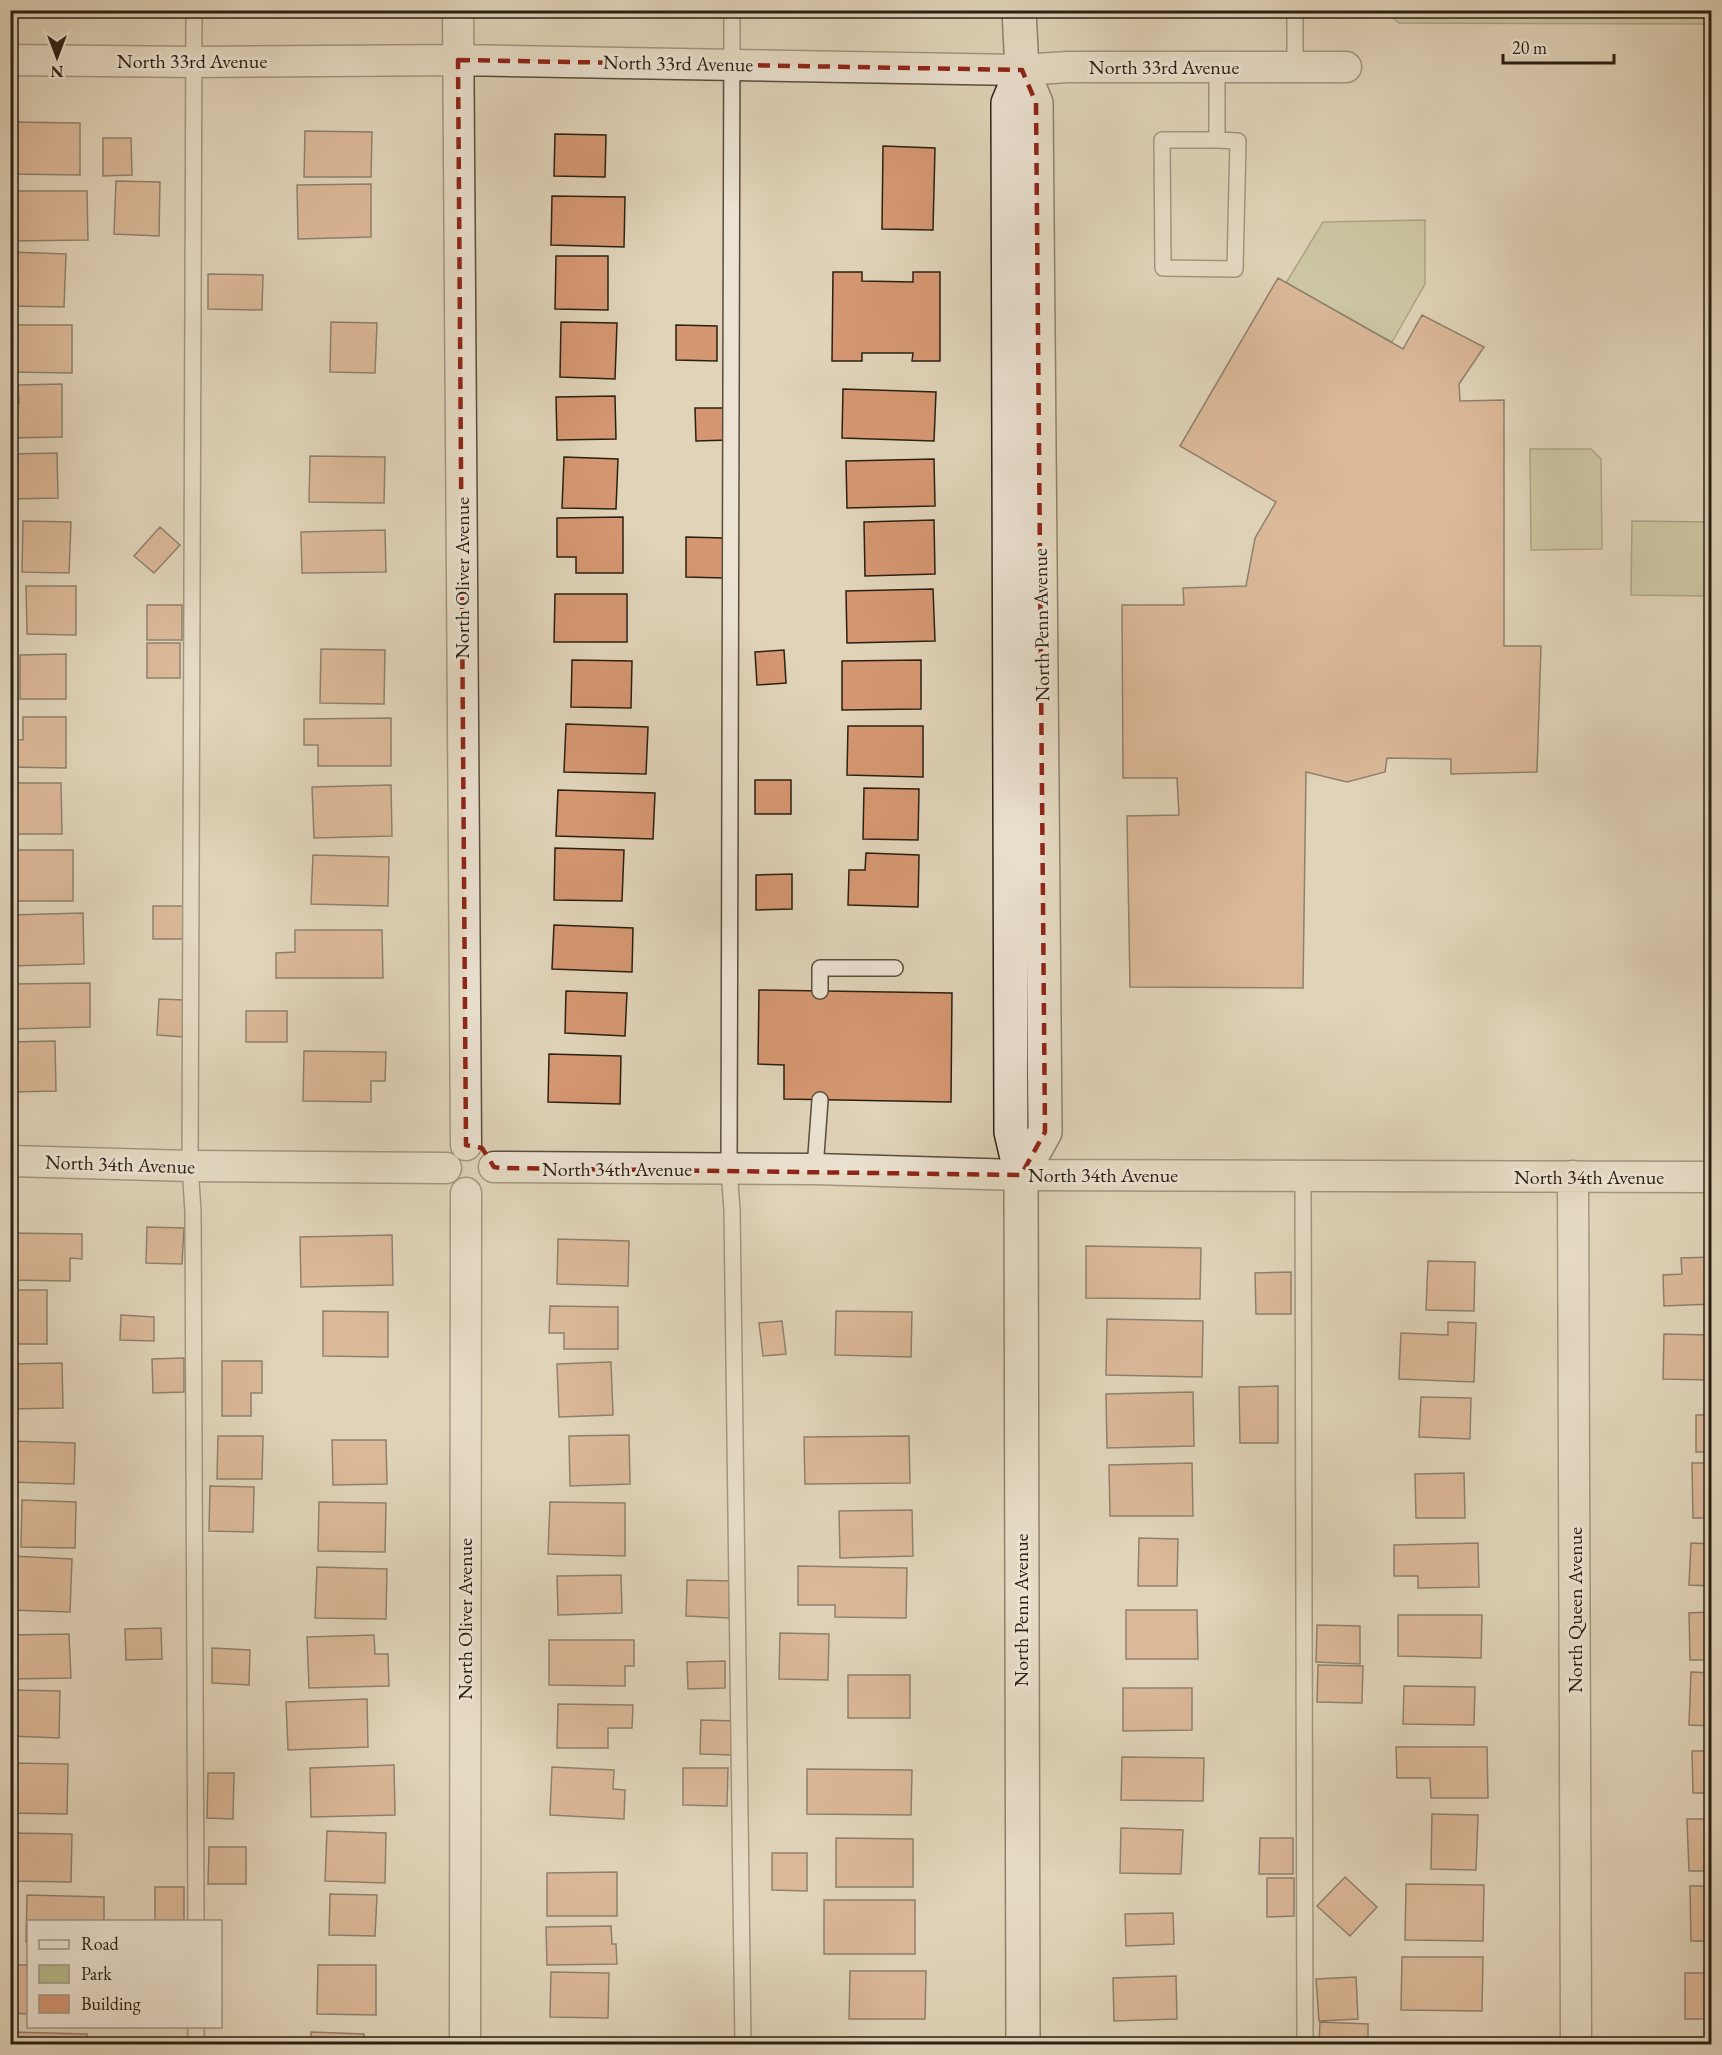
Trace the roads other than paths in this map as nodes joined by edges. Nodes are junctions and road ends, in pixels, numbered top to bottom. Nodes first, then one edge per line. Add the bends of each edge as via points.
1 (194, 10) edge
2 (458, 10) edge
3 (732, 10) edge
4 (1019, 10) edge
5 (1295, 10) edge
6 (10, 60) edge
7 (458, 60) junction
8 (195, 62) junction
9 (732, 63) junction
10 (1295, 67) junction
11 (1346, 67) dead end
12 (1217, 68) junction
13 (1022, 70) junction
14 (1217, 140) junction
15 (895, 968) dead end
16 (820, 991) dead end
17 (820, 1100) dead end
18 (466, 1145) junction
19 (10, 1161) edge
20 (190, 1166) junction
21 (494, 1167) junction
22 (446, 1168) junction
23 (815, 1169) junction
24 (729, 1170) junction
25 (1021, 1175) junction
26 (1302, 1175) junction
27 (1573, 1176) junction
28 (1712, 1177) edge
29 (466, 1193) junction
30 (196, 1920) edge
31 (196, 2028) edge
32 (196, 2044) edge
33 (465, 2044) edge
34 (743, 2044) edge
35 (1023, 2044) edge
36 (1305, 2044) edge
37 (1576, 2044) edge

1 - 8 lane
2 - 7 street, North Oliver Avenue
3 - 9 lane
4 - 13 main road, North Penn Avenue
5 - 10 lane
6 - 8 street, North 33rd Avenue
7 - 8 street, North 33rd Avenue
7 - 9 street, North 33rd Avenue
7 - 18 street, North Oliver Avenue
8 - 20 lane
9 - 13 street, North 33rd Avenue
9 - 24 lane
10 - 11 street, North 33rd Avenue
10 - 12 street, North 33rd Avenue
12 - 13 street, North 33rd Avenue
12 - 14 lane
13 - 25 main road, North Penn Avenue via 1008,103 1011,1132
14 - 14 lane via 1162,140 1163,268 1234,269 1238,141
15 - 16 lane via 820,968
17 - 23 lane
18 - 21 street via 482,1148
18 - 22 street via 452,1153
19 - 20 street, North 34th Avenue
20 - 22 street, North 34th Avenue
20 - 30 lane
21 - 24 street, North 34th Avenue
21 - 29 street via 486,1187
22 - 29 street via 449,1182
23 - 24 street, North 34th Avenue
23 - 25 street, North 34th Avenue
24 - 34 lane
25 - 26 street, North 34th Avenue
25 - 35 main road, North Penn Avenue
26 - 27 street, North 34th Avenue
26 - 36 lane
27 - 28 street, North 34th Avenue
27 - 37 street, North Queen Avenue
29 - 33 street, North Oliver Avenue
31 - 32 lane

